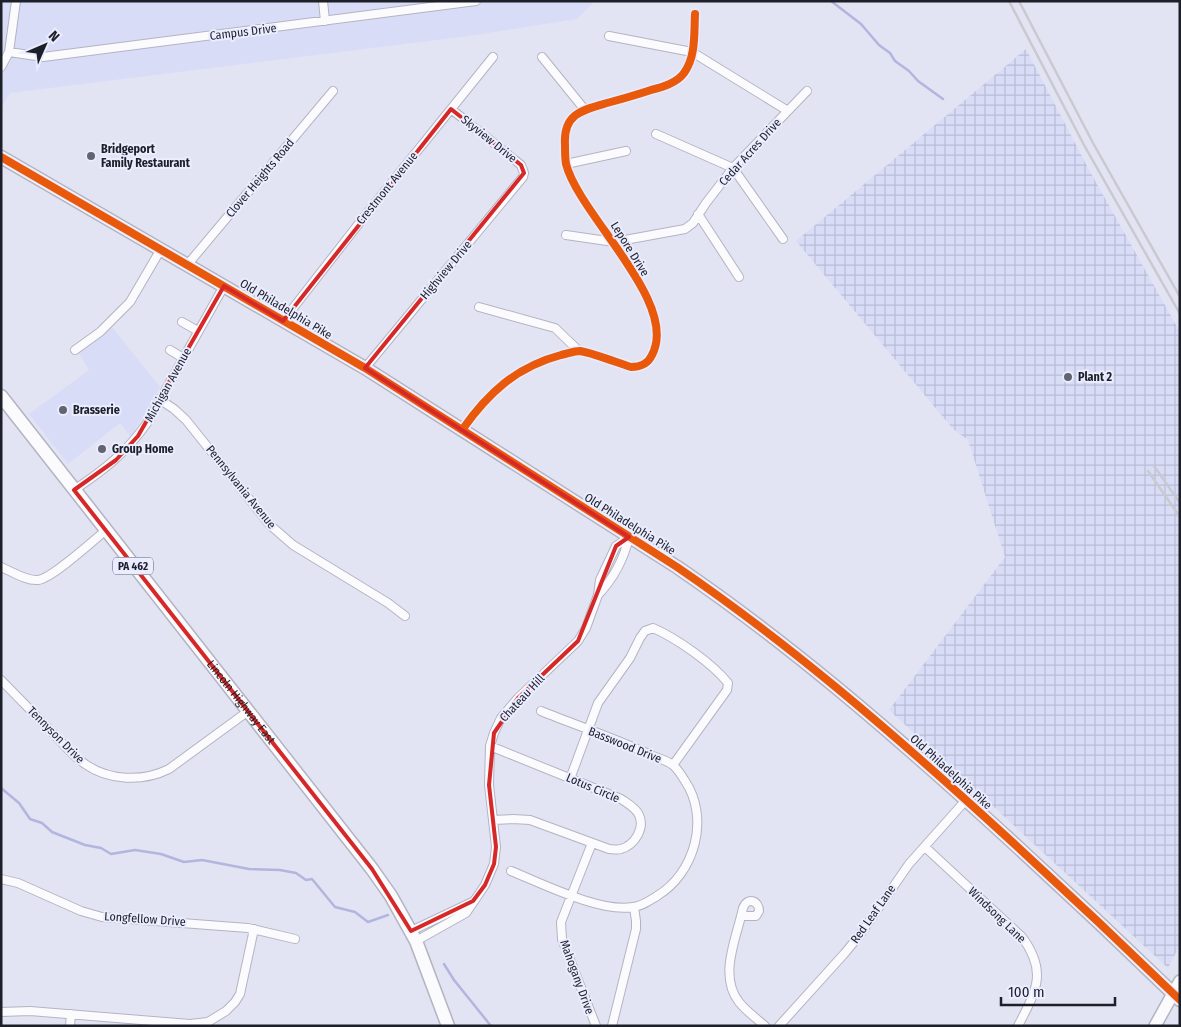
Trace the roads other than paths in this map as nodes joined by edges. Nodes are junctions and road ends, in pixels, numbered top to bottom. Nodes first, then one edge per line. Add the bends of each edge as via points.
1 (16, 1) edge
2 (323, 1) edge
3 (476, 1) edge
4 (695, 14) dead end
5 (325, 21) junction
6 (609, 36) dead end
7 (9, 52) junction
8 (692, 52) junction
9 (542, 57) dead end
10 (493, 58) dead end
11 (1, 68) edge
12 (332, 91) dead end
13 (807, 91) dead end
14 (451, 109) junction
15 (585, 110) junction
16 (788, 111) junction
17 (656, 134) dead end
18 (626, 152) dead end
19 (1, 157) edge
20 (566, 164) junction
21 (733, 168) junction
22 (524, 170) joint
23 (698, 214) junction
24 (566, 235) dead end
25 (783, 238) dead end
26 (614, 242) junction
27 (161, 249) junction
28 (188, 264) junction
29 (739, 277) dead end
30 (224, 286) junction
31 (479, 307) dead end
32 (283, 321) junction
33 (182, 322) dead end
34 (198, 331) junction
35 (75, 350) dead end
36 (170, 350) dead end
37 (579, 351) junction
38 (183, 358) junction
39 (365, 368) junction
40 (1, 396) edge
41 (159, 400) junction
42 (462, 430) junction
43 (74, 490) junction
44 (106, 531) junction
45 (629, 537) junction
46 (1, 567) edge
47 (405, 616) dead end
48 (1, 680) edge
49 (541, 711) dead end
50 (247, 712) junction
51 (589, 730) junction
52 (490, 746) junction
53 (673, 765) junction
54 (570, 779) junction
55 (966, 800) junction
56 (493, 820) junction
57 (592, 843) junction
58 (925, 847) junction
59 (511, 871) dead end
60 (1, 879) edge
61 (572, 895) junction
62 (634, 907) junction
63 (741, 916) dead end
64 (254, 929) junction
65 (414, 936) junction
66 (295, 939) dead end
67 (1180, 981) edge
68 (1176, 996) edge
69 (1, 1012) edge
70 (71, 1014) junction
71 (70, 1026) edge
72 (448, 1026) edge
73 (596, 1026) edge
74 (612, 1026) edge
75 (765, 1026) edge
76 (779, 1026) edge
77 (1018, 1026) edge
78 (1155, 1026) edge

1 - 7 street
2 - 5 street
3 - 5 street, Campus Drive
4 - 8 street, Lepore Drive
5 - 7 street, Campus Drive via 43,57
6 - 8 street
7 - 11 street
8 - 15 street, Lepore Drive via 685,72 672,82
8 - 16 street
9 - 15 street
10 - 14 street, Crestmont Avenue
12 - 28 street, Clover Heights Road
13 - 16 street, Cedar Acres Drive
14 - 22 street, Skyview Drive
14 - 32 street, Crestmont Avenue
15 - 20 street, Lepore Drive via 570,121 564,134
16 - 21 street, Cedar Acres Drive
17 - 21 street
18 - 20 street
19 - 27 main road, Old Philadelphia Pike
20 - 26 street, Lepore Drive via 580,194
21 - 23 street, Cedar Acres Drive
21 - 25 street
22 - 39 street, Highview Drive via 523,177
23 - 26 street, Cedar Acres Drive via 685,229
23 - 29 street
24 - 26 street, Cedar Acres Drive
26 - 37 street, Lepore Drive via 654,315 657,328 654,350 640,367
27 - 28 main road, Old Philadelphia Pike
27 - 35 street via 130,302 102,330
28 - 30 main road, Old Philadelphia Pike
30 - 32 main road, Old Philadelphia Pike
30 - 34 street, Michigan Avenue
31 - 37 street via 555,328
32 - 39 main road, Old Philadelphia Pike
33 - 34 street
34 - 38 street, Michigan Avenue
36 - 38 street
37 - 42 street via 536,363 501,385 477,408
38 - 41 street, Michigan Avenue
39 - 42 main road, Old Philadelphia Pike
40 - 43 main road, Lincoln Highway East / PA 462
41 - 43 street, Michigan Avenue via 147,423 127,449
41 - 47 street, Pennsylvania Avenue via 186,420 281,536
42 - 45 main road, Old Philadelphia Pike
43 - 44 main road, Lincoln Highway East / PA 462
44 - 46 street via 42,580 25,578
44 - 50 main road, Lincoln Highway East / PA 462
45 - 52 street, Chateau Hill via 616,546 600,580 586,628 578,641 501,718
45 - 55 main road, Old Philadelphia Pike via 740,611 900,741
48 - 50 street, Tennyson Drive via 80,761 99,772 121,777 142,778 169,769
49 - 51 street, Basswood Drive
50 - 65 main road, Lincoln Highway East / PA 462 via 372,869
51 - 53 street, Basswood Drive
51 - 53 street via 598,703 645,631 653,628 697,655 728,683
51 - 54 street
52 - 54 street, Lotus Circle
52 - 56 street, Chateau Hill via 489,785
53 - 62 street, Basswood Drive via 695,800 698,836 685,869 675,882 661,894
54 - 57 street, Lotus Circle via 621,799 639,814 641,824 632,842 620,849
55 - 58 street, Red Leaf Lane
55 - 68 main road, Old Philadelphia Pike
56 - 57 street, Lotus Circle via 530,820
56 - 65 street, Chateau Hill via 494,864 485,885 473,901
57 - 61 street, Mahogany Drive
58 - 76 street, Red Leaf Lane via 898,878 859,936
58 - 77 street, Windsong Lane via 1016,931 1030,948 1037,974 1036,990
59 - 61 street, Basswood Drive
60 - 64 street, Longfellow Drive via 102,917
61 - 62 street, Basswood Drive via 616,908
61 - 73 street, Mahogany Drive via 561,922 562,939
62 - 74 street, Mahogany Drive via 636,929
63 - 75 street via 729,975 738,1001
64 - 66 street, Longfellow Drive
64 - 70 street via 240,994 230,1008 208,1022 190,1024
65 - 72 main road, Lincoln Highway East / PA 462
67 - 68 main road
68 - 78 main road
69 - 70 street
70 - 71 street

